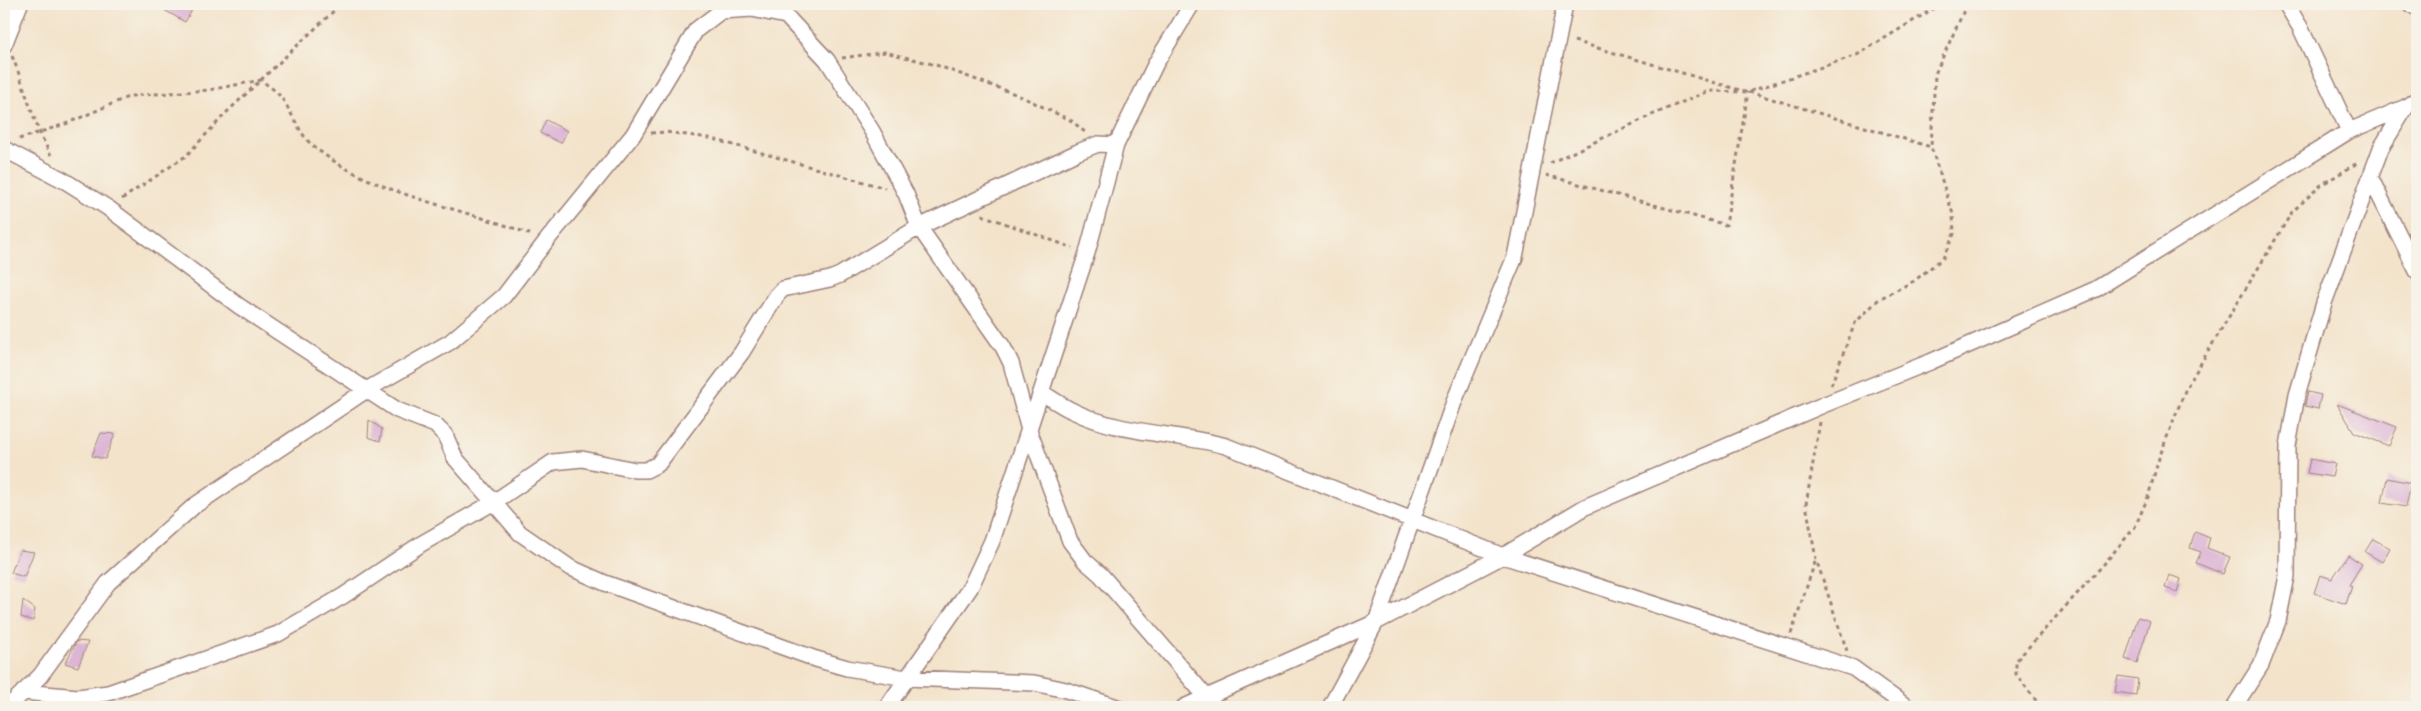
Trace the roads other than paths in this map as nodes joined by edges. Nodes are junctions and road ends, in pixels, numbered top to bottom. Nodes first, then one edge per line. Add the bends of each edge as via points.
1 (20, 4) edge
2 (1192, 4) edge
3 (1565, 4) edge
4 (2286, 4) edge
5 (2410, 4) edge
6 (2417, 8) edge
7 (789, 10) edge
8 (5, 43) edge
9 (2412, 103) edge
10 (2349, 131) junction
11 (8, 145) edge
12 (1116, 145) junction
13 (2371, 179) junction
14 (919, 227) junction
15 (2417, 271) edge
16 (368, 389) junction
17 (1041, 392) junction
18 (1029, 430) junction
19 (494, 502) junction
20 (1412, 518) junction
21 (1504, 556) junction
22 (1376, 622) junction
23 (906, 678) junction
24 (23, 692) junction
25 (1211, 703) edge
26 (8, 707) edge
27 (887, 707) edge
28 (1117, 707) edge
29 (1184, 707) edge
30 (1330, 707) edge
31 (1907, 707) edge
32 (2234, 707) edge

1 - 8 street
2 - 12 street via 1156,63
3 - 20 street via 1515,257 1455,399
4 - 10 street
5 - 6 street
7 - 14 street via 827,60 872,131 906,194
7 - 16 street via 721,11 696,30 633,135 504,296 450,342
9 - 10 street
9 - 13 street via 2380,148
10 - 21 street via 2096,289 1585,507
11 - 16 street via 108,208 240,306
12 - 14 street via 1098,144
12 - 17 street via 1087,253
13 - 15 street
13 - 32 street via 2324,303 2297,395 2288,446 2287,576 2278,621 2261,665
14 - 18 street via 1003,347 1011,363
14 - 19 street via 840,275 783,289 742,352 658,464 646,470 635,470 582,459 553,462
16 - 19 street via 397,410 435,425 445,436 455,458
16 - 24 street via 194,506 108,583 40,676
17 - 18 street
17 - 20 street via 1075,412 1114,425 1193,437 1226,446
18 - 23 street via 992,541 970,588
18 - 25 street via 1070,541 1084,561 1101,575
19 - 23 street via 520,533 569,567 605,583 816,659
19 - 24 street via 278,634 108,693 78,698
20 - 21 street
20 - 22 street
21 - 22 street
21 - 31 street via 1853,668
22 - 25 street
22 - 30 street
23 - 27 street
23 - 28 street via 1034,684 1066,690
24 - 26 street
25 - 29 street

